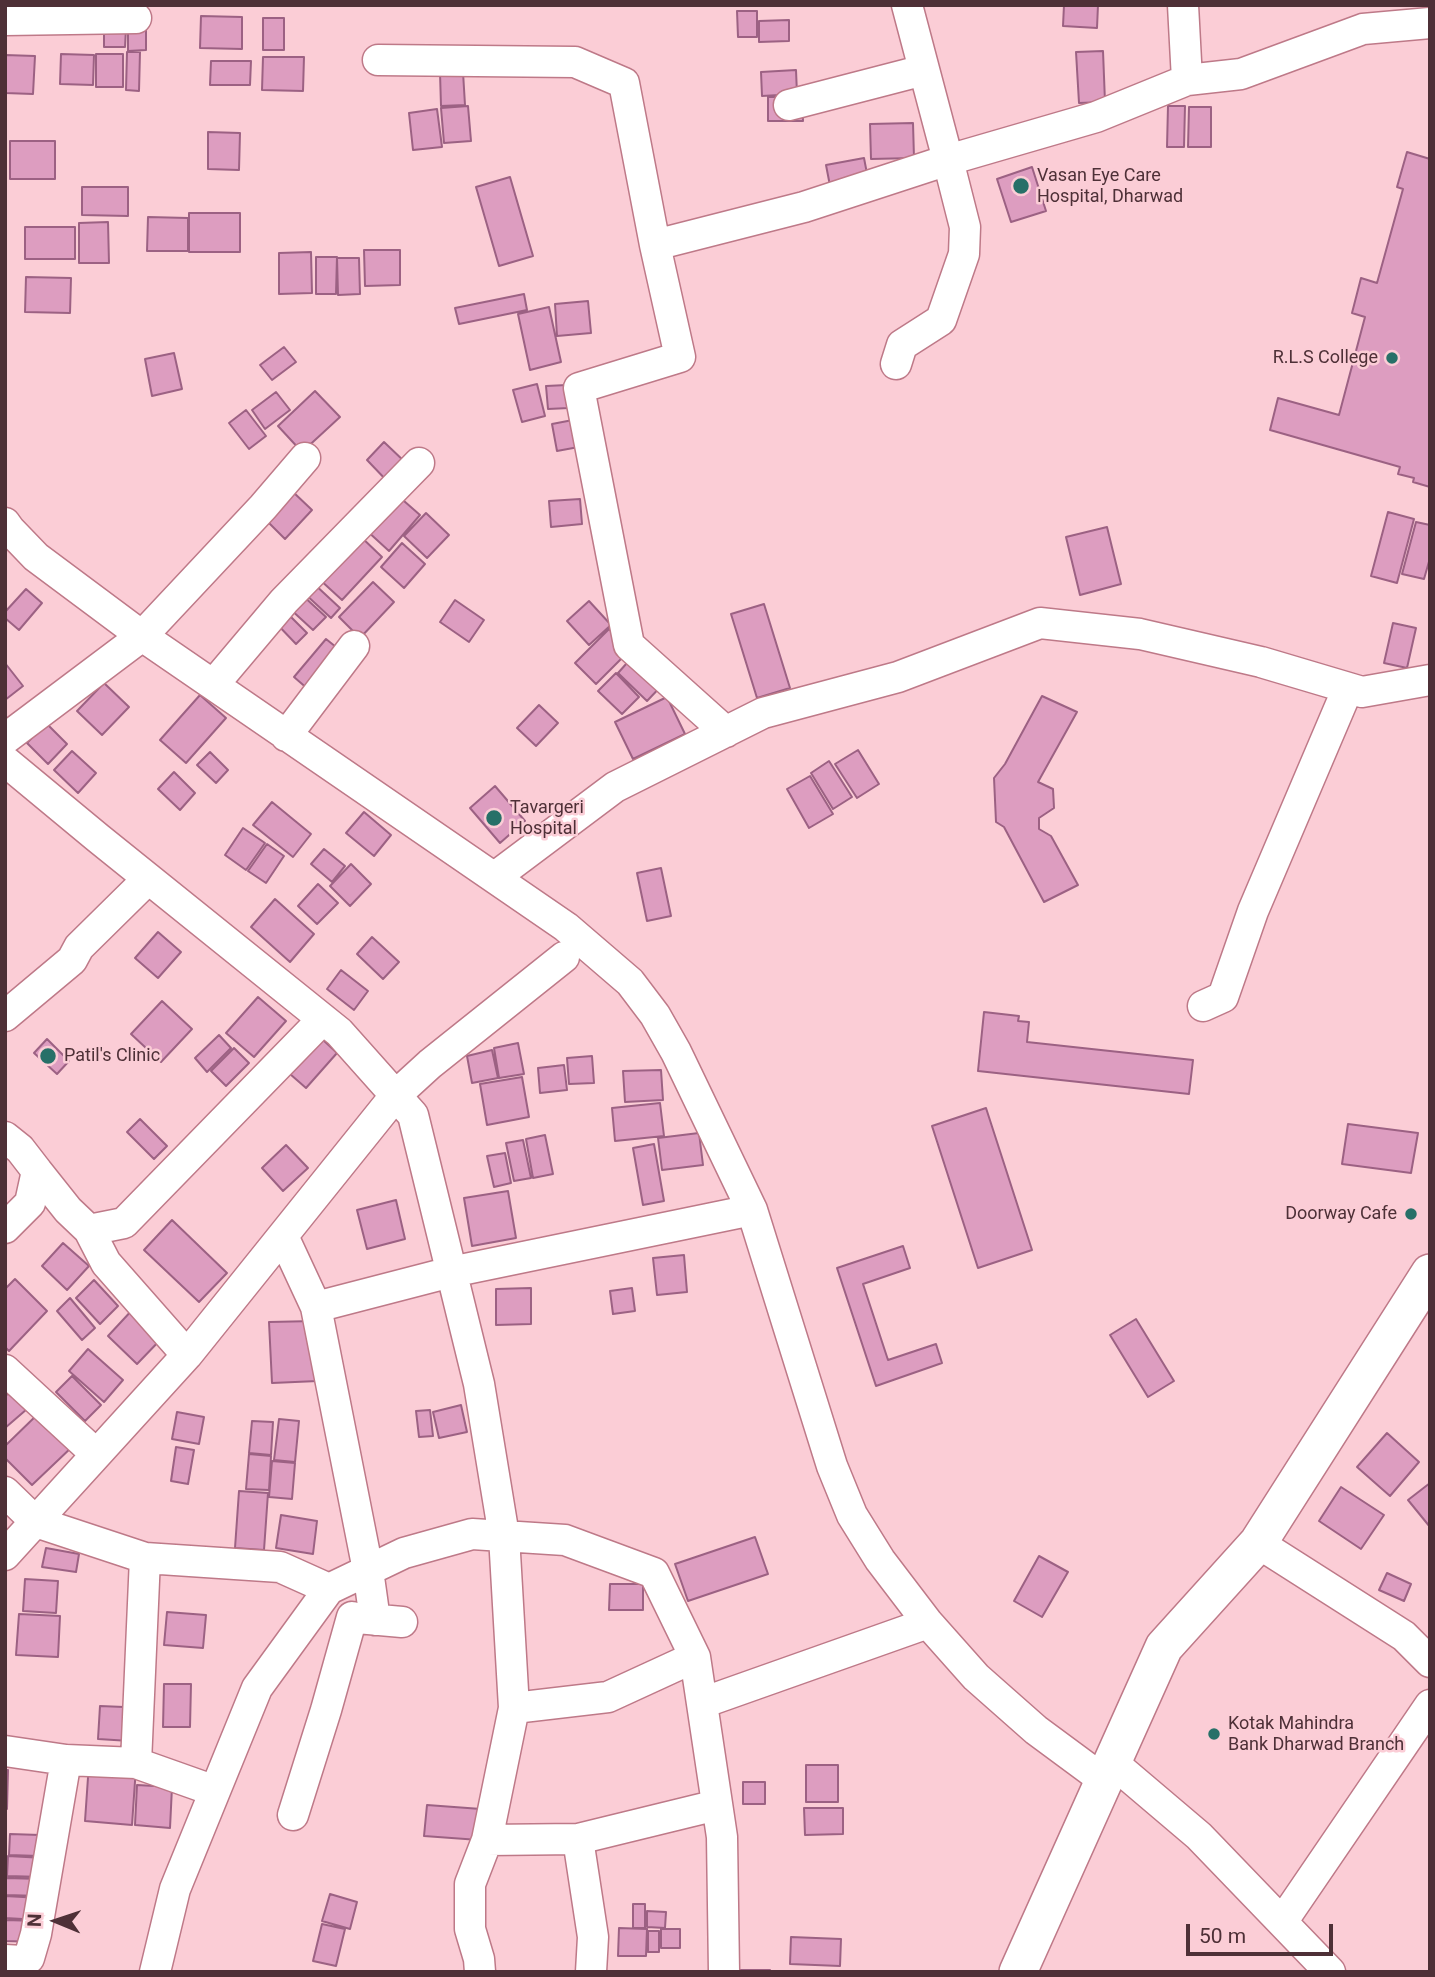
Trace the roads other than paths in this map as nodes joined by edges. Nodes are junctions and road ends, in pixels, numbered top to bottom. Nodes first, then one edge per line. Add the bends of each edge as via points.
1 (907, 5) edge
2 (1183, 5) edge
3 (136, 18) dead end
4 (5, 20) edge
5 (1430, 23) edge
6 (378, 60) dead end
7 (924, 70) junction
8 (1187, 80) junction
9 (789, 105) dead end
10 (948, 160) junction
11 (656, 245) junction
12 (896, 364) dead end
13 (305, 458) dead end
14 (419, 463) dead end
15 (5, 523) edge
16 (142, 636) junction
17 (354, 646) dead end
18 (1430, 680) edge
19 (214, 684) junction
20 (1348, 688) junction
21 (726, 732) junction
22 (286, 736) junction
23 (5, 740) edge
24 (5, 761) edge
25 (495, 877) junction
26 (148, 879) junction
27 (564, 957) dead end
28 (1203, 1006) dead end
29 (5, 1016) edge
30 (323, 1019) junction
31 (395, 1096) junction
32 (5, 1137) edge
33 (37, 1171) junction
34 (752, 1210) junction
35 (5, 1228) edge
36 (89, 1230) junction
37 (283, 1236) junction
38 (451, 1272) junction
39 (1430, 1273) edge
40 (316, 1307) junction
41 (187, 1355) junction
42 (5, 1370) edge
43 (96, 1454) junction
44 (5, 1492) edge
45 (36, 1522) junction
46 (503, 1536) junction
47 (1258, 1543) junction
48 (5, 1555) edge
49 (145, 1558) junction
50 (368, 1570) junction
51 (329, 1589) junction
52 (311, 1614) junction
53 (377, 1620) junction
54 (928, 1623) junction
55 (695, 1657) junction
56 (1430, 1662) edge
57 (702, 1703) junction
58 (1430, 1705) edge
59 (514, 1708) junction
60 (5, 1751) edge
61 (66, 1760) junction
62 (136, 1763) junction
63 (1109, 1772) junction
64 (215, 1791) junction
65 (717, 1805) junction
66 (293, 1815) dead end
67 (578, 1839) junction
68 (487, 1840) junction
69 (1282, 1922) junction
70 (5, 1960) edge
71 (155, 1972) edge
72 (480, 1972) edge
73 (591, 1972) edge
74 (724, 1972) edge
75 (1018, 1972) edge
76 (1330, 1972) edge

1 - 7 street
2 - 8 street
3 - 4 street
5 - 8 street via 1363,29 1241,74
6 - 11 street via 575,62 624,83
7 - 9 street
7 - 10 street
8 - 10 street via 1096,117
10 - 11 street via 804,207
10 - 12 street via 965,227 964,254 941,320 902,345
11 - 21 street via 680,357 579,388 629,645
13 - 16 street
14 - 19 street via 284,601
15 - 16 street via 36,557
16 - 19 street
16 - 23 street
17 - 22 street
18 - 20 street via 1362,692
19 - 22 street
20 - 21 street via 1140,634 1040,623 898,677 764,713
20 - 28 street via 1253,911 1223,997
21 - 25 street via 615,787
22 - 25 street
24 - 26 street
25 - 34 street via 566,927 630,982 676,1052
26 - 29 street via 79,947 72,960
26 - 30 street
27 - 31 street
30 - 31 street
30 - 36 street via 124,1223
31 - 37 street
31 - 38 street via 413,1115
32 - 33 street
33 - 35 street via 30,1203
33 - 36 street
34 - 38 street
34 - 54 street via 832,1466 852,1515
36 - 41 street via 106,1263
37 - 40 street
37 - 41 street
38 - 40 street
38 - 46 street via 479,1384
39 - 47 main road
40 - 50 street
41 - 43 street
42 - 43 street
43 - 45 street
44 - 45 street
45 - 48 street
45 - 49 street
46 - 50 street via 472,1534 404,1553
46 - 55 street via 565,1540 654,1573
46 - 59 street
47 - 56 street via 1404,1636
47 - 63 main road via 1164,1647
49 - 51 street via 280,1567
49 - 62 street
50 - 51 street
50 - 53 street
51 - 52 street
52 - 53 street
52 - 64 street via 257,1688
53 - 66 street via 326,1710
54 - 57 street
54 - 63 street via 976,1677 1036,1730
55 - 57 street
55 - 59 street via 608,1698
57 - 65 street
58 - 69 street
59 - 68 street
60 - 61 street
61 - 62 street
61 - 70 street via 29,1958
62 - 64 street
63 - 69 street via 1199,1836
63 - 75 main road
64 - 71 street via 175,1889
65 - 67 street
65 - 74 street via 722,1837
67 - 68 street
67 - 73 street via 593,1937
68 - 72 street via 470,1884 470,1929
69 - 76 street

